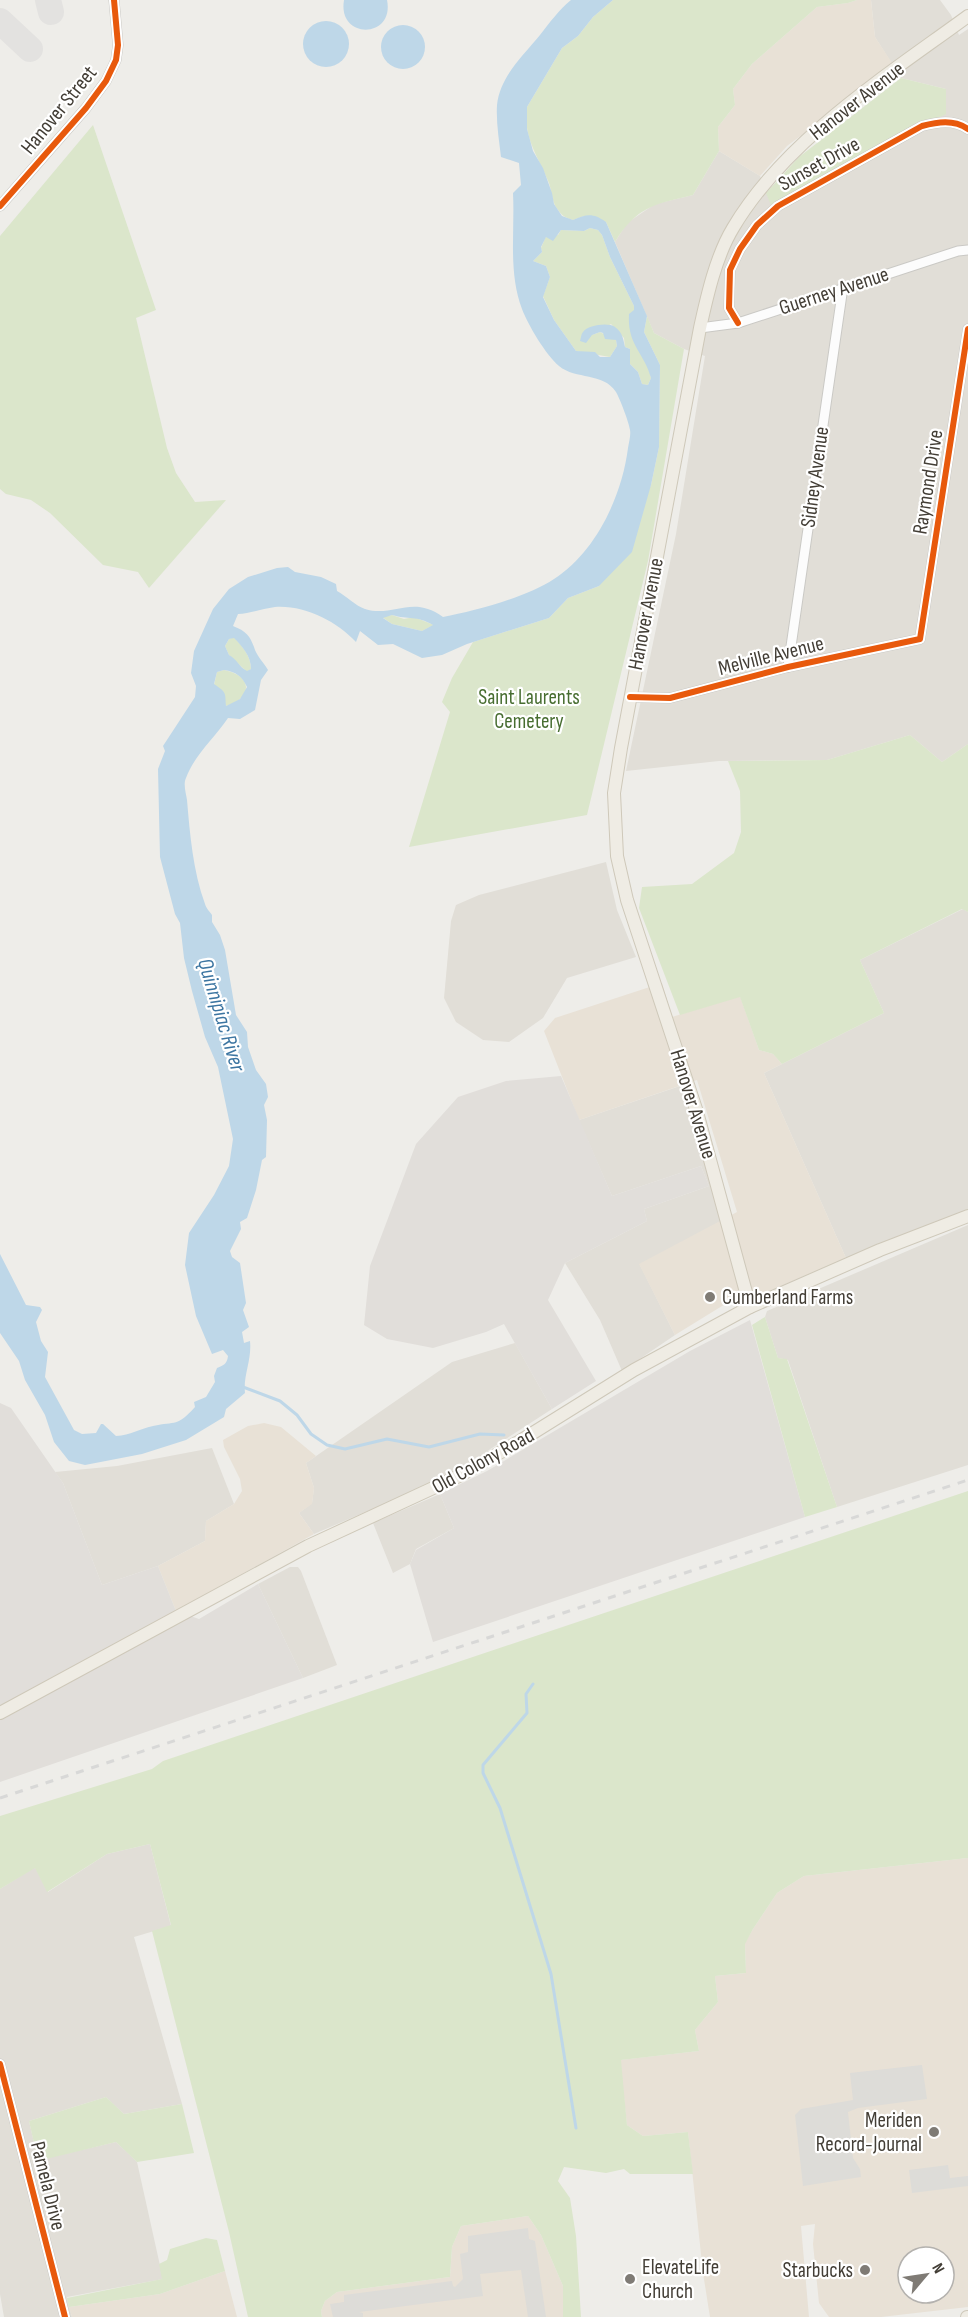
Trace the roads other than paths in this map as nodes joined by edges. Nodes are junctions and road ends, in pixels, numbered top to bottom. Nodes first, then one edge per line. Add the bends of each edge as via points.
1 (114, 0) edge
2 (968, 16) edge
3 (968, 129) edge
4 (0, 206) edge
5 (968, 250) edge
6 (843, 287) junction
7 (738, 323) junction
8 (700, 328) junction
9 (968, 329) edge
10 (920, 639) joint
11 (788, 667) junction
12 (630, 697) junction
13 (968, 1216) edge
14 (750, 1307) junction
15 (0, 1713) edge
16 (0, 2064) edge
17 (65, 2317) edge

1 - 4 street, Hanover Street via 118,29 116,60 98,94
2 - 8 main road, Hanover Avenue via 807,139 772,174 732,229 709,286
3 - 7 street, Sunset Drive via 942,121 922,126 778,206 757,225 730,270 729,308
5 - 6 street, Guerney Avenue
6 - 7 street, Guerney Avenue
6 - 11 street, Sidney Avenue
7 - 8 street, Guerney Avenue
8 - 12 main road, Hanover Avenue
9 - 10 street, Raymond Drive
10 - 11 street, Melville Avenue
11 - 12 street, Melville Avenue via 670,698
12 - 14 main road, Hanover Avenue via 614,793 617,856 631,915 697,1112
13 - 14 main road, Old Colony Road
14 - 15 main road, Old Colony Road via 634,1370 476,1467 308,1546
16 - 17 street, Pamela Drive

